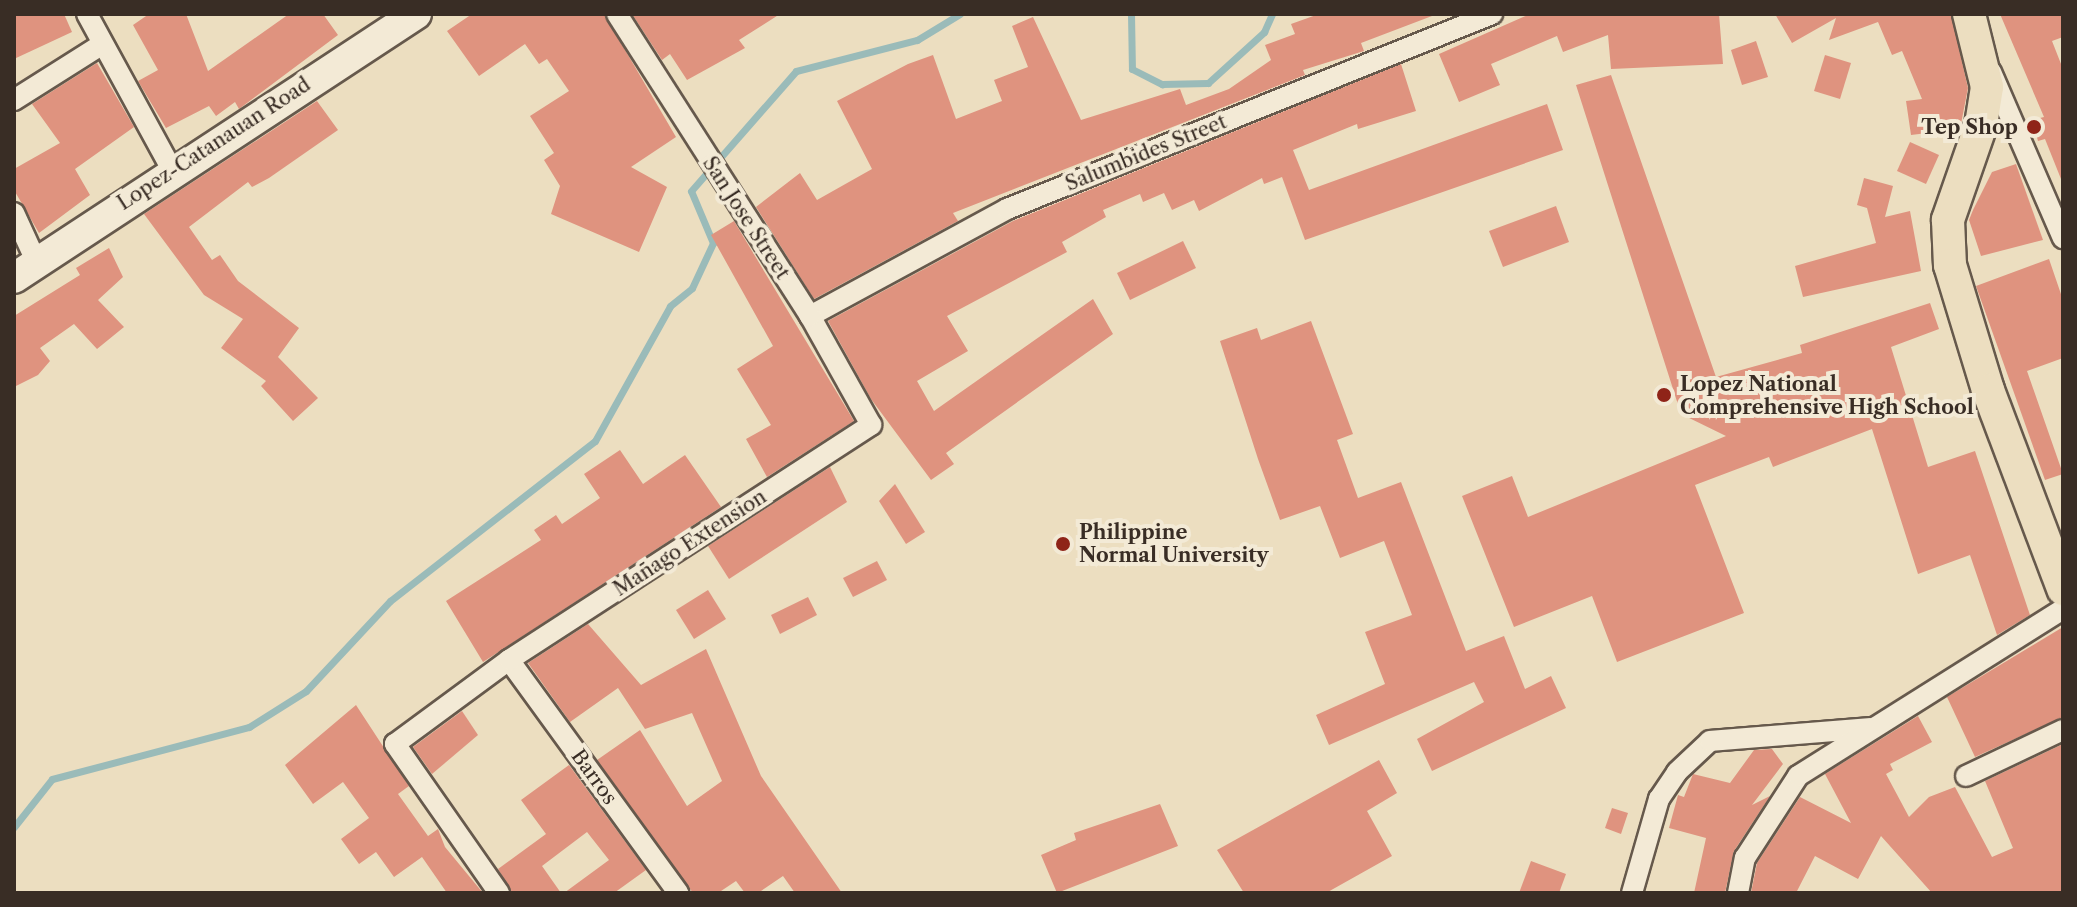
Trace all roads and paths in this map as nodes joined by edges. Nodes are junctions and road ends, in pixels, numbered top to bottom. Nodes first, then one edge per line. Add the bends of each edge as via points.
1 (87, 14) edge
2 (416, 14) edge
3 (617, 14) edge
4 (1492, 14) edge
5 (1969, 14) edge
6 (101, 45) junction
7 (1982, 54) junction
8 (14, 100) edge
9 (172, 170) junction
10 (14, 213) edge
11 (2062, 234) edge
12 (25, 270) edge
13 (810, 316) junction
14 (871, 425) joint
15 (2063, 589) edge
16 (2063, 609) edge
17 (509, 660) junction
18 (1874, 727) junction
19 (2063, 730) edge
20 (1966, 776) dead end
21 (499, 893) edge
22 (678, 893) edge
23 (1632, 893) edge
24 (1738, 893) edge

1 - 6 street
2 - 9 main road, Lopez-Catanauan Road
3 - 13 street, San Jose Street
4 - 13 street, Salumbides Street via 1007,209
5 - 7 main road
6 - 8 street
6 - 9 street
7 - 11 street
7 - 15 main road via 1987,87 1981,125 1948,220 1950,265 1988,390
9 - 12 main road, Lopez-Catanauan Road
10 - 12 street
13 - 14 street, San Jose Street
14 - 17 street, Mañago Extension
16 - 18 street
17 - 21 street, Mañago Extension via 395,744
17 - 22 street, Barros
18 - 23 street via 1710,741 1677,772 1659,799
18 - 24 street via 1798,776 1745,858
19 - 20 street

